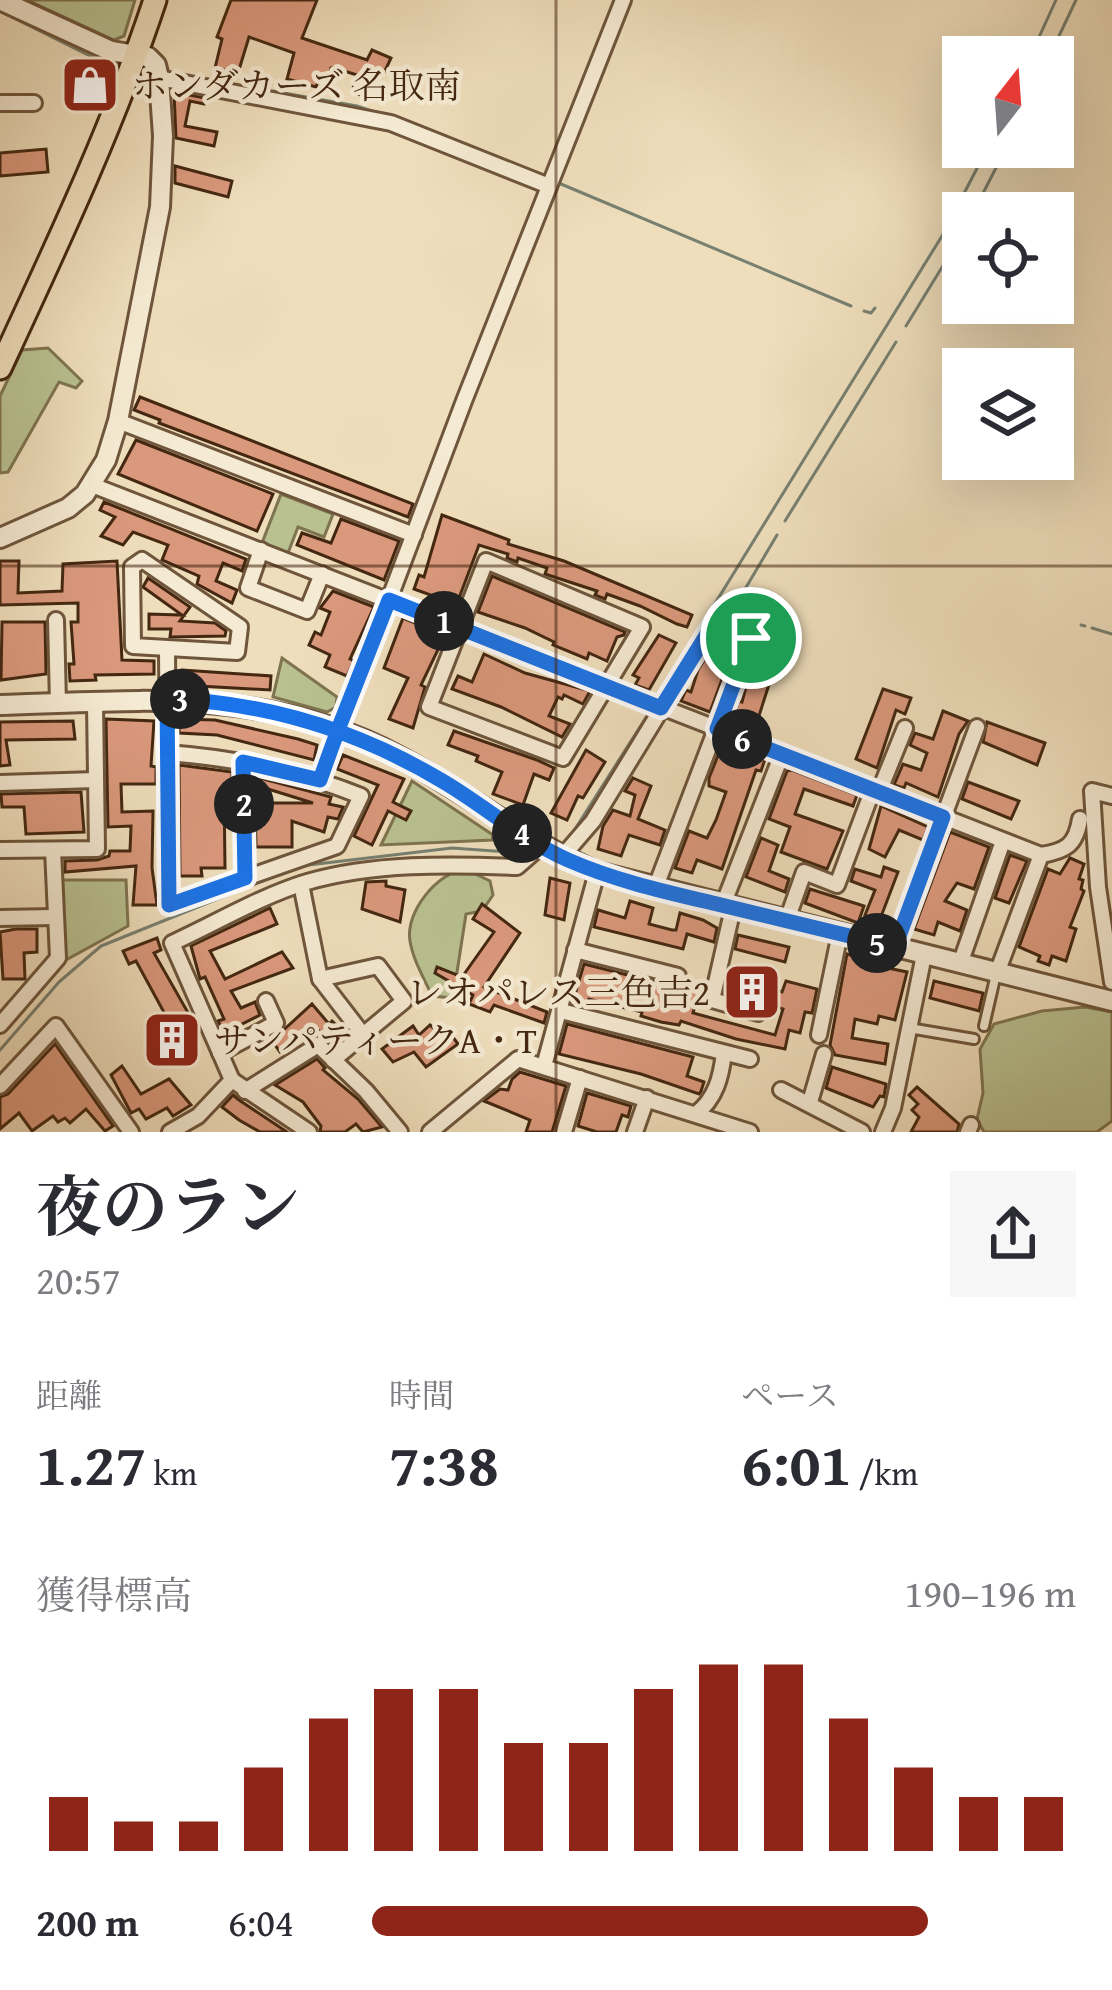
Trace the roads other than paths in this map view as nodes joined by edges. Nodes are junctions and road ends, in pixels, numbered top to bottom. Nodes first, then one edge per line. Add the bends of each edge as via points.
1 (0, 0) edge
2 (154, 0) edge
3 (623, 0) edge
4 (136, 56) junction
5 (159, 78) junction
6 (0, 103) edge
7 (34, 103) dead end
8 (549, 186) junction
9 (0, 368) edge
10 (118, 421) junction
11 (92, 485) junction
12 (414, 535) junction
13 (0, 538) edge
14 (262, 550) junction
15 (322, 574) junction
16 (389, 600) junction
17 (56, 620) dead end
18 (460, 627) junction
19 (167, 649) junction
20 (610, 687) junction
21 (167, 699) junction
22 (94, 703) junction
23 (58, 704) junction
24 (0, 706) edge
25 (656, 706) junction
26 (977, 727) dead end
27 (905, 728) dead end
28 (717, 729) junction
29 (338, 730) junction
30 (167, 754) junction
31 (782, 754) junction
32 (243, 762) junction
33 (96, 780) junction
34 (320, 780) junction
35 (0, 783) edge
36 (876, 791) junction
37 (1112, 796) edge
38 (943, 817) junction
39 (1080, 819) dead end
40 (1003, 841) junction
41 (541, 846) junction
42 (0, 850) edge
43 (53, 850) junction
44 (1041, 855) junction
45 (562, 857) junction
46 (1104, 862) edge
47 (597, 872) junction
48 (245, 878) junction
49 (301, 884) junction
50 (655, 890) junction
51 (1105, 890) edge
52 (728, 906) junction
53 (54, 917) junction
54 (0, 918) edge
55 (787, 920) junction
56 (840, 934) junction
57 (895, 947) junction
58 (575, 950) junction
59 (924, 955) junction
60 (960, 964) junction
61 (997, 973) junction
62 (678, 976) dead end
63 (320, 979) junction
64 (1112, 982) edge
65 (1112, 999) edge
66 (266, 1001) dead end
67 (0, 1006) edge
68 (17, 1006) junction
69 (561, 1011) junction
70 (758, 1013) dead end
71 (0, 1025) edge
72 (984, 1026) dead end
73 (908, 1028) junction
74 (364, 1036) junction
75 (819, 1036) dead end
76 (974, 1039) dead end
77 (220, 1053) junction
78 (724, 1053) junction
79 (824, 1054) dead end
80 (750, 1059) dead end
81 (333, 1060) junction
82 (544, 1066) junction
83 (580, 1078) junction
84 (0, 1086) edge
85 (238, 1086) junction
86 (781, 1090) dead end
87 (647, 1099) junction
88 (810, 1102) junction
89 (696, 1114) junction
90 (308, 1131) edge
91 (131, 1132) edge
92 (170, 1132) edge
93 (400, 1132) edge
94 (430, 1132) edge
95 (563, 1132) edge
96 (635, 1132) edge
97 (749, 1132) edge
98 (862, 1132) edge
99 (883, 1132) edge

1 - 4 street
2 - 4 main road
3 - 8 street
4 - 5 street via 156,65
4 - 9 main road
5 - 8 street via 391,123
5 - 10 street via 160,207
6 - 7 street
8 - 12 street
10 - 11 street
10 - 12 street
11 - 13 street via 68,508
11 - 14 street
12 - 16 street
14 - 15 street
14 - 15 street via 248,588 307,611
15 - 16 street
16 - 18 street
16 - 29 street
17 - 23 street
18 - 20 street
18 - 20 street via 486,561 642,627
18 - 20 street via 429,707 563,758
19 - 19 street via 134,646 133,567 142,560 239,627 237,652
19 - 21 street
20 - 25 street
21 - 22 street
21 - 29 street via 260,709
21 - 30 street
22 - 23 street
22 - 33 street
23 - 24 street
25 - 28 street
25 - 28 street via 714,623 751,638
25 - 45 street via 593,821
26 - 38 street
27 - 36 street
28 - 31 street
28 - 50 street
29 - 34 street
29 - 41 street via 416,766
30 - 32 street
30 - 48 street via 169,905
31 - 36 street
31 - 52 street
32 - 34 street
32 - 48 street
33 - 35 street
33 - 43 street via 97,849
34 - 48 street via 361,796 337,846
36 - 38 street
36 - 55 street via 837,885 804,872
37 - 46 street via 1092,791
38 - 40 street
38 - 57 street
39 - 44 street via 1072,844
40 - 44 street
40 - 60 street
41 - 45 street
41 - 49 street via 518,867 434,866
42 - 43 street
43 - 53 street
44 - 61 street
45 - 47 street
46 - 51 street
47 - 50 street
47 - 58 street
49 - 63 street
49 - 77 street via 172,943
50 - 52 street
51 - 64 street
52 - 55 street
52 - 70 street via 712,1000
53 - 54 street
53 - 68 street via 58,958
55 - 56 street
56 - 57 street
56 - 75 street
57 - 59 street
58 - 62 street
58 - 69 street
59 - 60 street
59 - 73 street
60 - 61 street
61 - 65 street
61 - 72 lane
63 - 74 street
63 - 74 street via 377,966 404,1001
66 - 77 street via 276,1023
67 - 68 street
68 - 71 street
69 - 78 street
69 - 82 street
73 - 76 lane
73 - 99 street
74 - 81 street
77 - 85 street
78 - 80 street
78 - 89 street via 718,1084
79 - 88 street
81 - 85 street via 318,1045
81 - 93 street
82 - 83 street
82 - 94 street via 518,1059
83 - 87 street
83 - 95 street
84 - 91 street via 56,1026
85 - 90 street
85 - 92 street
86 - 88 street
87 - 89 street
87 - 96 street
88 - 98 street
89 - 97 street

